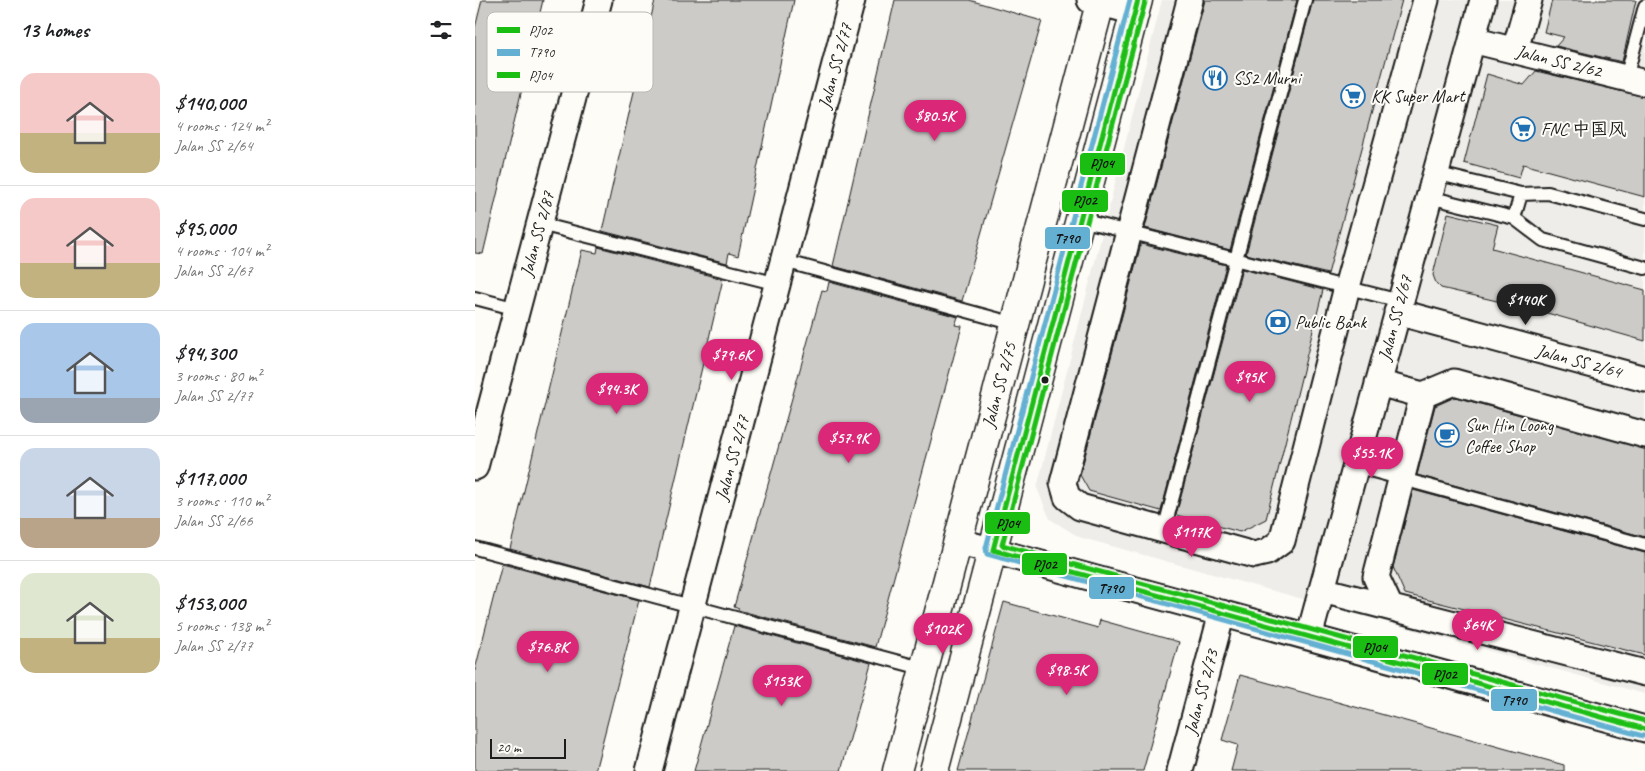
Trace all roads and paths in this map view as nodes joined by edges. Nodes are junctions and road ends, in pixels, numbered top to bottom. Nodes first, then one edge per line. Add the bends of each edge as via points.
1 (853, 0) edge
2 (1190, 0) edge
3 (1305, 0) edge
4 (1426, 0) edge
5 (1483, 0) edge
6 (1529, 0) edge
7 (1097, 1) edge
8 (1137, 6) edge
9 (1645, 6) edge
10 (1472, 40) junction
11 (1515, 50) junction
12 (1635, 80) edge
13 (575, 92) edge
14 (1435, 173) junction
15 (1521, 194) junction
16 (1429, 197) junction
17 (1514, 218) junction
18 (1645, 219) edge
19 (1081, 220) junction
20 (540, 224) junction
21 (1128, 232) junction
22 (1236, 259) junction
23 (1645, 268) edge
24 (781, 272) junction
25 (1347, 287) junction
26 (475, 298) edge
27 (1399, 306) junction
28 (517, 309) junction
29 (1015, 324) junction
30 (1645, 379) edge
31 (1378, 383) junction
32 (1423, 395) junction
33 (1645, 435) edge
34 (1355, 466) junction
35 (475, 467) edge
36 (1401, 478) junction
37 (1164, 530) junction
38 (957, 541) junction
39 (1645, 545) edge
40 (475, 548) edge
41 (993, 550) junction
42 (1322, 590) junction
43 (693, 607) junction
44 (1390, 607) junction
45 (1222, 613) junction
46 (1309, 637) junction
47 (925, 669) junction
48 (1645, 673) edge
49 (1645, 728) edge
50 (649, 771) edge
51 (897, 771) edge
52 (935, 771) edge
53 (1180, 771) edge

1 - 24 street, Jalan SS 2/77
2 - 21 street
3 - 22 lane
4 - 25 street
5 - 10 street, Jalan SS 2/67
6 - 11 street
7 - 8 street
7 - 29 street, Jalan SS 2/75
8 - 19 street, Jalan SS 2/75
9 - 12 lane
10 - 11 street, Jalan SS 2/62
10 - 14 street, Jalan SS 2/67
11 - 12 street, Jalan SS 2/62
13 - 20 street, Jalan SS 2/87
14 - 15 lane
14 - 16 street, Jalan SS 2/67
15 - 17 lane
15 - 18 lane via 1548,193
16 - 17 lane
16 - 27 street, Jalan SS 2/67
17 - 23 lane via 1543,240
19 - 21 lane
19 - 41 street, Jalan SS 2/75
20 - 24 lane
20 - 28 street, Jalan SS 2/87
21 - 22 lane
21 - 37 street via 1063,483 1067,497 1080,507
22 - 25 lane
22 - 37 lane
24 - 29 lane
24 - 43 street, Jalan SS 2/77
25 - 27 lane
25 - 37 street via 1282,541 1267,552 1254,555
26 - 28 lane
27 - 30 street, Jalan SS 2/64
27 - 31 street, Jalan SS 2/67
28 - 35 street, Jalan SS 2/87
29 - 38 street, Jalan SS 2/75
31 - 32 street
31 - 34 street, Jalan SS 2/67
32 - 33 street via 1454,382
32 - 36 street
34 - 36 lane
34 - 42 street, Jalan SS 2/67
36 - 39 lane
36 - 44 street via 1375,577
38 - 41 street
38 - 47 street, Jalan SS 2/75
40 - 43 lane
41 - 45 street
41 - 52 street, Jalan SS 2/75
42 - 44 street
42 - 46 street, Jalan SS 2/67
43 - 47 lane
43 - 50 street, Jalan SS 2/77
44 - 48 street
45 - 46 street
45 - 53 street, Jalan SS 2/73
46 - 49 street
47 - 51 street, Jalan SS 2/75

